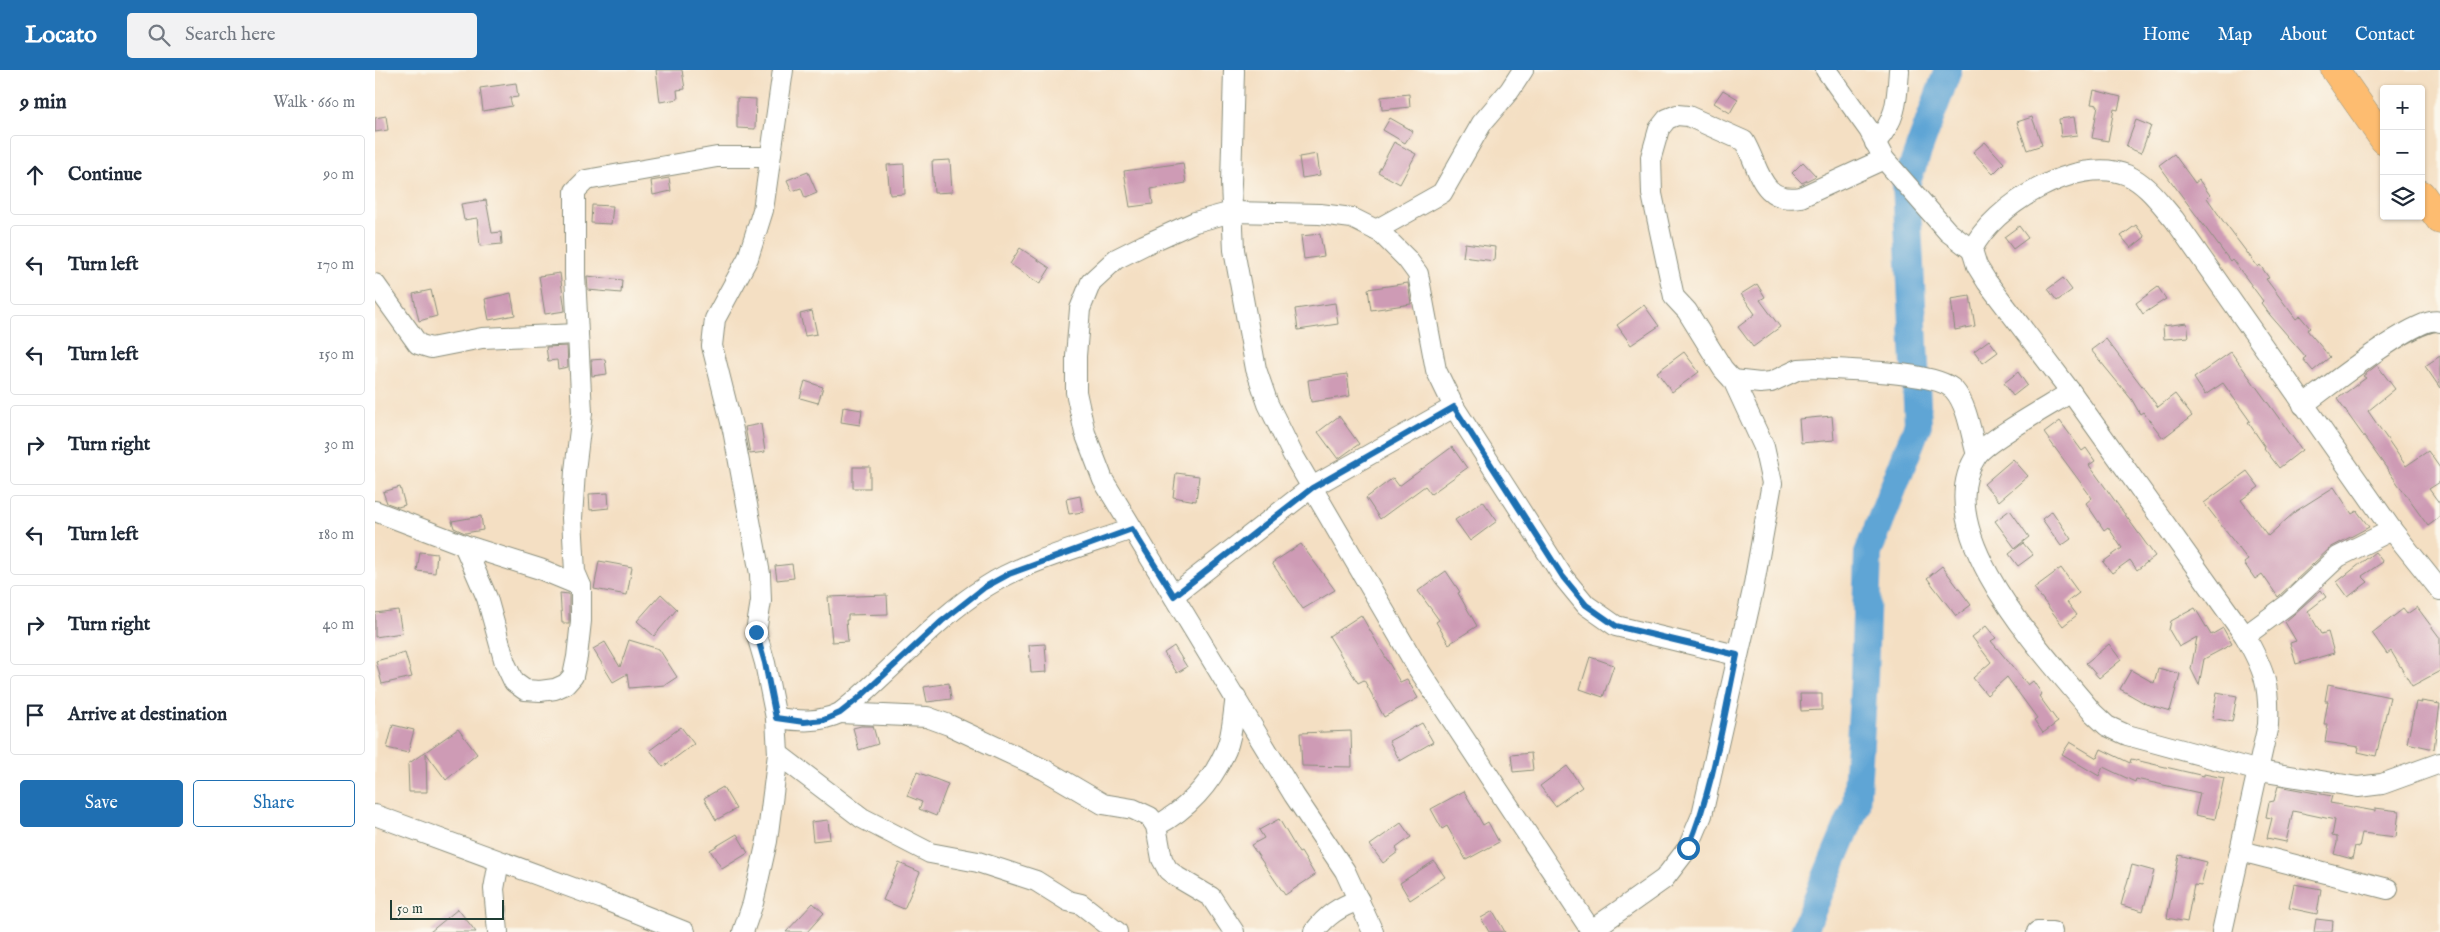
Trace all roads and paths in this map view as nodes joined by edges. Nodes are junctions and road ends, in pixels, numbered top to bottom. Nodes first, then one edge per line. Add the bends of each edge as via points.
1 (783, 70) edge
2 (1234, 70) edge
3 (1523, 70) edge
4 (1827, 70) edge
5 (1899, 70) edge
6 (2335, 70) edge
7 (2380, 134) edge
8 (1880, 151) junction
9 (770, 156) junction
10 (2425, 199) edge
11 (1232, 212) junction
12 (2440, 220) edge
13 (1376, 230) junction
14 (1972, 250) junction
15 (375, 284) edge
16 (2440, 322) edge
17 (578, 334) junction
18 (1733, 380) junction
19 (2071, 392) junction
20 (2303, 405) junction
21 (1454, 407) junction
22 (1977, 455) junction
23 (1312, 488) junction
24 (375, 511) edge
25 (1132, 529) junction
26 (2392, 530) junction
27 (464, 546) junction
28 (581, 586) junction
29 (2440, 590) edge
30 (1174, 596) junction
31 (2245, 636) junction
32 (1737, 655) junction
33 (1236, 697) junction
34 (840, 713) junction
35 (776, 718) junction
36 (778, 754) junction
37 (2440, 763) edge
38 (2259, 771) junction
39 (375, 815) edge
40 (1156, 826) junction
41 (2241, 851) junction
42 (499, 861) junction
43 (2388, 889) dead end
44 (1359, 900) junction
45 (1592, 931) edge
46 (498, 932) edge
47 (685, 932) edge
48 (743, 932) edge
49 (1117, 932) edge
50 (1234, 932) edge
51 (1315, 932) edge
52 (1373, 932) edge
53 (2037, 932) edge
54 (2052, 932) edge
55 (2222, 932) edge

1 - 9 street
2 - 11 street
3 - 13 street via 1482,123 1442,193
4 - 8 street
5 - 8 street via 1894,114
6 - 7 highway
8 - 14 street via 1948,232
8 - 18 street via 1801,197 1790,199 1777,197 1768,188 1744,141 1688,116 1677,115 1667,119 1659,129 1651,158 1652,194 1673,297 1687,311
9 - 17 street via 717,157 586,180 575,191
9 - 35 street via 763,210 748,258 715,318 712,346 733,430 760,574 761,601 756,632
10 - 12 highway
11 - 13 street via 1352,218
11 - 23 street via 1234,250 1256,369 1268,404
11 - 25 street via 1195,222 1116,259 1091,282 1080,309 1075,356 1076,392 1085,433 1103,480
13 - 21 street via 1418,274 1436,370
14 - 19 street via 1987,282
14 - 20 street via 1989,225 2036,189 2095,170 2126,174 2144,185 2174,220
15 - 17 street via 418,344 431,348 481,338
16 - 20 street via 2425,322 2386,344
17 - 28 street via 582,413 572,518 575,572
18 - 22 street via 1771,382 1799,368 1816,368 1915,376 1939,382 1953,389 1961,400
18 - 32 street via 1764,447 1772,483 1759,562
19 - 22 street via 1993,441
19 - 31 street
20 - 26 street
21 - 23 street
21 - 32 street via 1563,577 1586,605 1616,626
22 - 38 street via 1967,481 1965,508 1979,559 2020,625 2093,713 2107,726 2127,735
23 - 30 street
23 - 45 street via 1417,667
24 - 27 street
25 - 30 street
25 - 34 street via 1009,574 985,587 942,621
26 - 29 street
26 - 31 street via 2338,557 2287,605
27 - 28 street via 540,569
27 - 28 street via 487,598 505,663 514,682 525,690 555,690 573,676 581,621
30 - 33 street
31 - 38 street via 2263,669 2269,700
32 - 45 street via 1702,815 1688,848 1664,879
33 - 40 street via 1226,750 1207,781 1192,802
33 - 44 street via 1293,795 1345,871
34 - 35 street via 814,721
34 - 40 street via 907,715 941,722 1045,770 1103,804 1150,817
35 - 36 street
36 - 48 street via 767,841 753,904
36 - 49 street via 862,818 931,853 978,862 1036,881 1068,901 1081,904
37 - 38 street via 2382,784 2358,787
38 - 41 street
39 - 42 street
40 - 50 street via 1162,859 1168,870 1211,897
41 - 43 street
41 - 55 street
42 - 46 street via 494,889
42 - 47 street
44 - 51 street via 1339,907 1323,920
44 - 52 street
53 - 54 street

